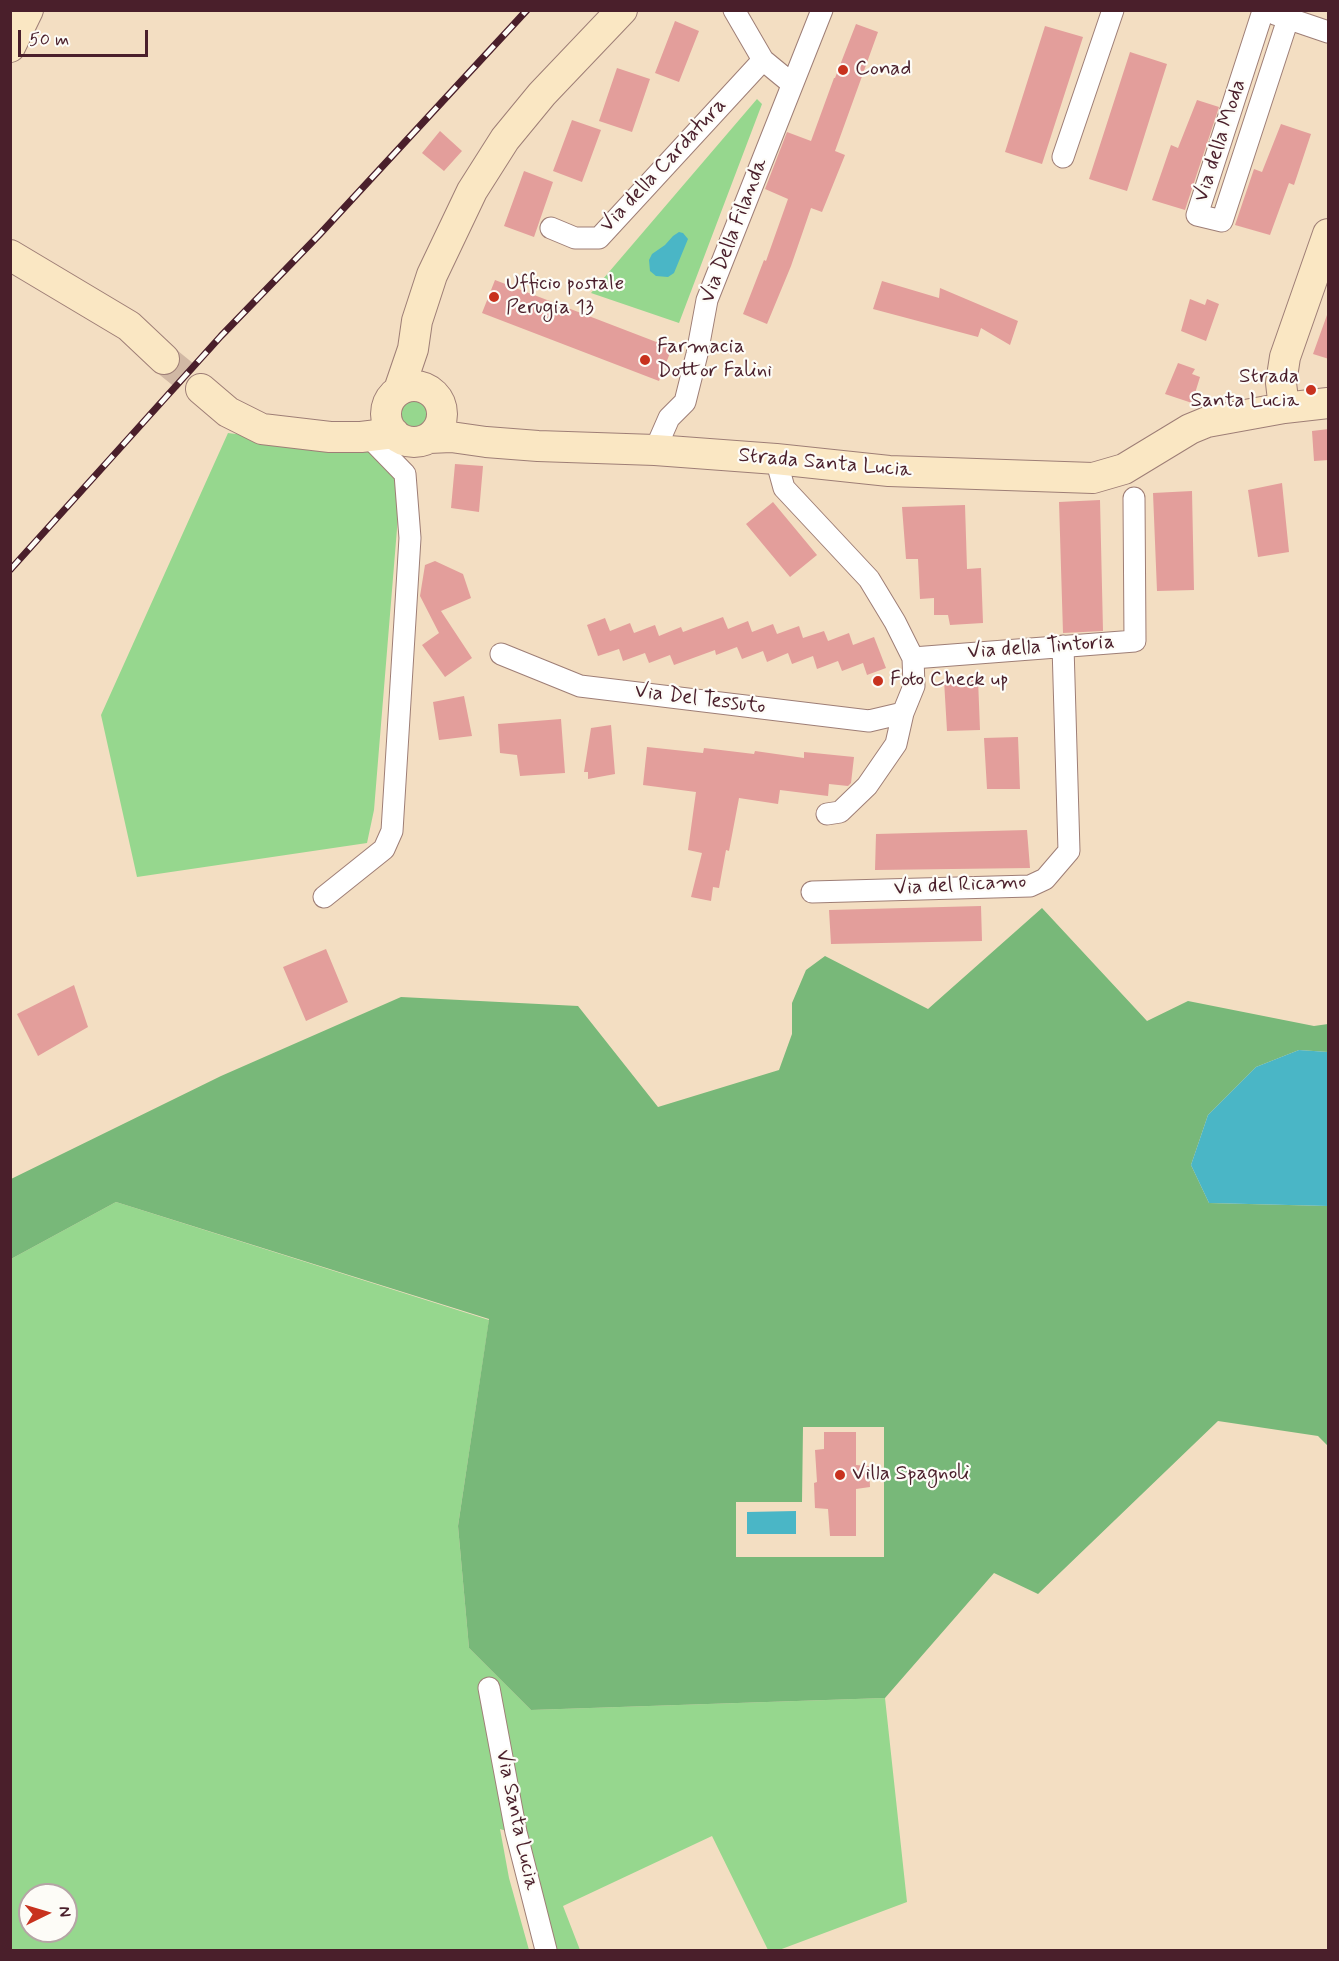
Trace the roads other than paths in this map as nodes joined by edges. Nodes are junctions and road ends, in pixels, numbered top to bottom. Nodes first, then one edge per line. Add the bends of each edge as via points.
1 (28, 10) edge
2 (622, 10) edge
3 (734, 10) edge
4 (822, 10) edge
5 (1113, 10) edge
6 (1263, 11) edge
7 (1300, 18) edge
8 (1329, 32) edge
9 (10, 47) edge
10 (763, 60) junction
11 (791, 83) junction
12 (1063, 157) dead end
13 (551, 228) dead end
14 (1329, 234) edge
15 (10, 255) edge
16 (164, 359) tunnel mouth
17 (201, 389) tunnel mouth
18 (422, 396) junction
19 (1329, 403) edge
20 (1284, 408) junction
21 (381, 435) junction
22 (429, 438) junction
23 (486, 442) junction
24 (655, 450) junction
25 (776, 459) junction
26 (1134, 498) dead end
27 (1063, 646) junction
28 (501, 654) dead end
29 (913, 658) junction
30 (903, 713) junction
31 (827, 814) dead end
32 (812, 892) dead end
33 (324, 897) dead end
34 (489, 1688) dead end
35 (546, 1950) edge

1 - 9 street
2 - 18 street via 542,94 505,139 472,191 432,275 417,321 413,349
3 - 10 street
4 - 11 street, Via Della Filanda
5 - 12 street
6 - 7 street, Via della Moda
6 - 7 street, Via della Moda via 1197,215 1222,221
7 - 8 street, Via della Moda
10 - 11 street
10 - 13 street, Via della Cardatura via 599,238 575,238
11 - 24 street, Via Della Filanda via 707,300 685,402 669,418
14 - 20 street via 1285,357 1281,383
15 - 16 street via 129,326
17 - 21 street via 228,412 262,429 330,437
18 - 21 street via 393,396 386,411 389,427
18 - 22 street via 442,419
18 - 23 street, Strada Santa Lucia via 454,423
19 - 20 street, Strada Santa Lucia
20 - 25 street, Strada Santa Lucia via 1208,422 1124,469 1093,478 889,471
21 - 22 street, Strada Santa Lucia via 407,442
21 - 33 street via 405,474 410,538 392,831 384,849
22 - 23 street, Strada Santa Lucia
23 - 24 street, Strada Santa Lucia
24 - 25 street, Strada Santa Lucia
25 - 29 street via 784,488 869,579
26 - 27 street, Via della Tintoria via 1135,640
27 - 29 street, Via della Tintoria
27 - 32 street, Via del Ricamo via 1069,851 1045,879 1030,886
28 - 30 street, Via Del Tessuto via 580,686 869,721
29 - 30 street via 914,686
30 - 31 street via 896,744 867,786 840,812
34 - 35 street, Via Santa Lucia via 516,1832

